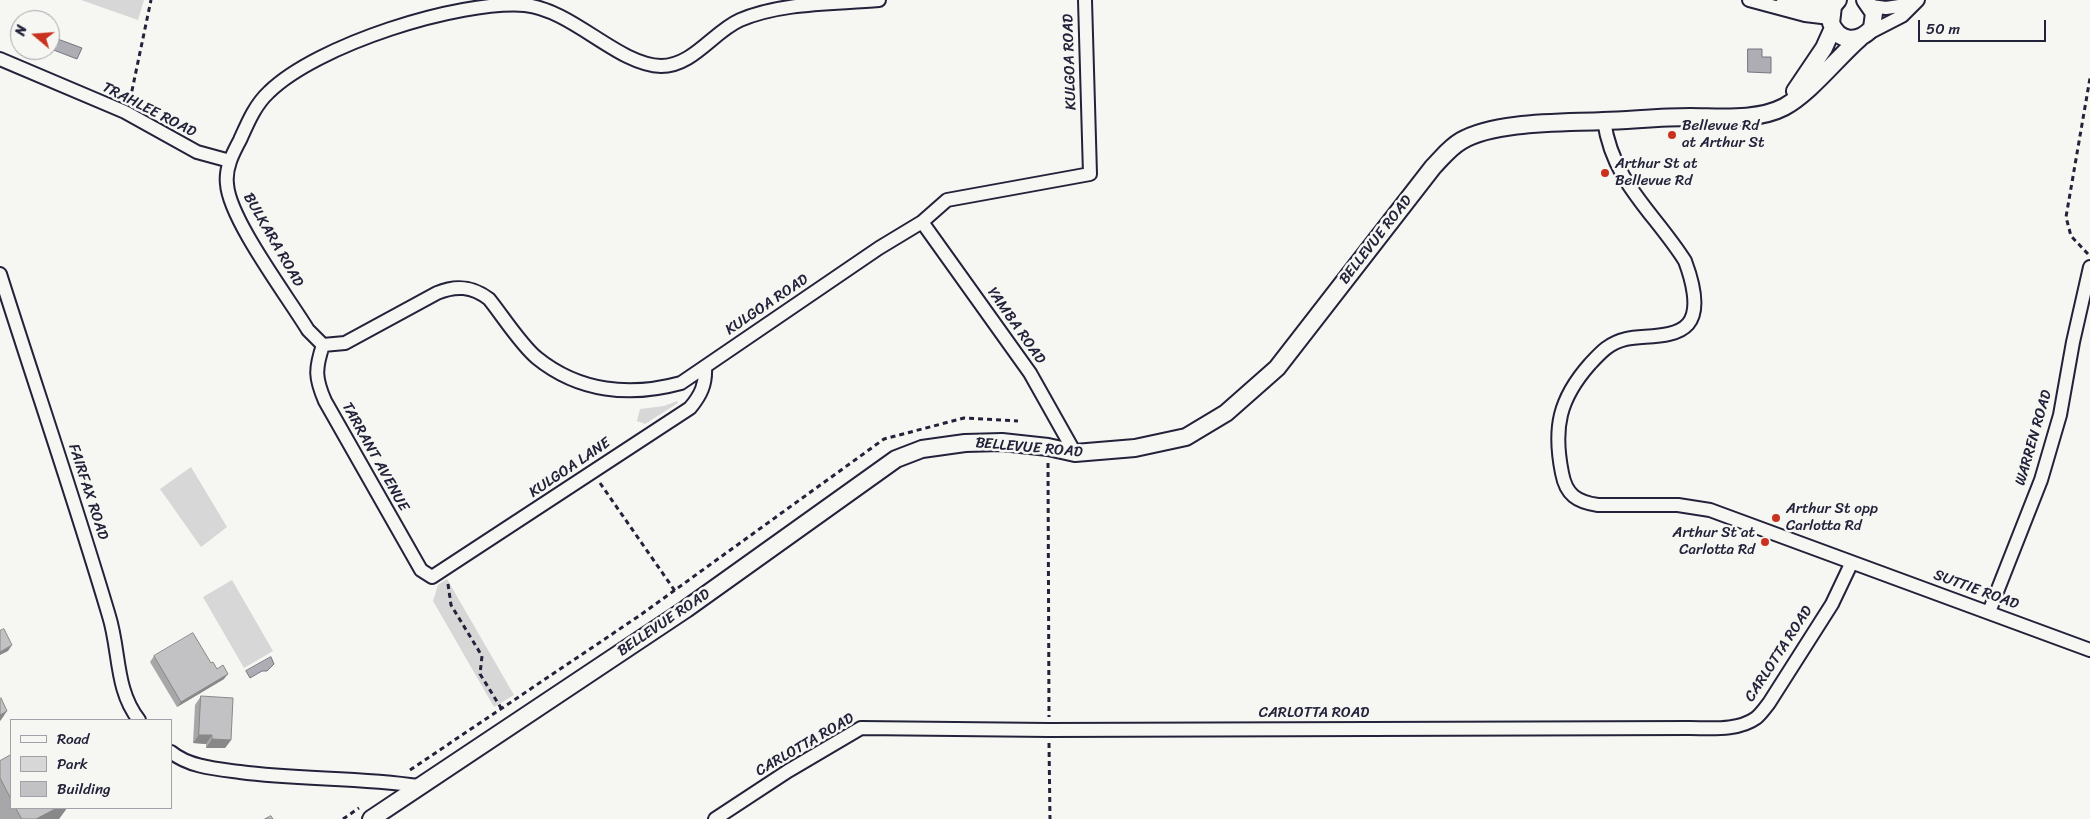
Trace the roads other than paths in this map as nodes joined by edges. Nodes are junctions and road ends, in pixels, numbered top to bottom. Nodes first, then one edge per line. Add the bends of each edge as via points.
1 (879, 0) edge
2 (1085, 0) edge
3 (1749, 0) edge
4 (1869, 2) edge
5 (1915, 2) edge
6 (1833, 13) edge
7 (1863, 36) junction
8 (0, 59) edge
9 (1784, 107) junction
10 (1604, 121) junction
11 (230, 161) junction
12 (922, 222) junction
13 (2090, 267) edge
14 (0, 274) edge
15 (323, 345) junction
16 (705, 367) junction
17 (1075, 453) junction
18 (1851, 564) junction
19 (428, 577) joint
20 (1989, 612) junction
21 (2090, 650) edge
22 (138, 719) edge
23 (172, 753) edge
24 (418, 786) junction
25 (371, 819) edge
26 (715, 819) edge

1 - 11 street, BULKARA ROAD via 772,9 739,20 686,60 661,66 632,59 559,15 526,4 476,6 404,24 306,63 285,78 255,108
2 - 12 street, KULGOA ROAD via 1090,174 947,200
3 - 6 street via 1805,15
4 - 5 street via 1886,8
4 - 7 street via 1874,21
5 - 7 street via 1902,16
6 - 7 street via 1844,38
6 - 9 street via 1815,63
7 - 9 street, BELLEVUE ROAD via 1808,90
8 - 11 street, TRAHLEE ROAD via 126,112 197,152
9 - 10 street, BELLEVUE ROAD via 1740,117
10 - 17 street, BELLEVUE ROAD via 1541,124 1497,130 1462,140 1433,168 1277,368 1226,413 1186,437 1135,448
10 - 18 street, SUTTIE ROAD via 1618,171 1685,261 1690,275 1694,313 1688,324 1679,330 1607,345 1583,372 1562,405 1559,444 1564,486 1585,504 1678,505 1710,510
11 - 15 street, BULKARA ROAD via 226,182 230,201 241,223 308,330
12 - 16 street, KULGOA ROAD
12 - 17 street, YAMBA ROAD via 1030,373
13 - 20 street, WARREN ROAD via 2072,342 2060,415 2041,480
14 - 22 street, FAIRFAX ROAD via 110,619 119,673 129,707
15 - 16 street, KULGOA ROAD via 345,343 437,293 463,288 479,291 489,298 535,357 565,376 594,387 654,390 681,383
15 - 19 street, TARRANT AVENUE via 316,376 325,401 421,570
16 - 19 street, KULGOA LANE via 702,389 690,408 436,576
17 - 24 street, BELLEVUE ROAD via 1002,442 965,443 922,449 896,458 686,608
18 - 20 street, SUTTIE ROAD
18 - 26 street, CARLOTTA ROAD via 1832,604 1769,703 1757,718 1724,728 861,728 788,770
20 - 21 street, SUTTIE ROAD
23 - 24 street via 208,768 279,778
24 - 25 street, BELLEVUE ROAD

